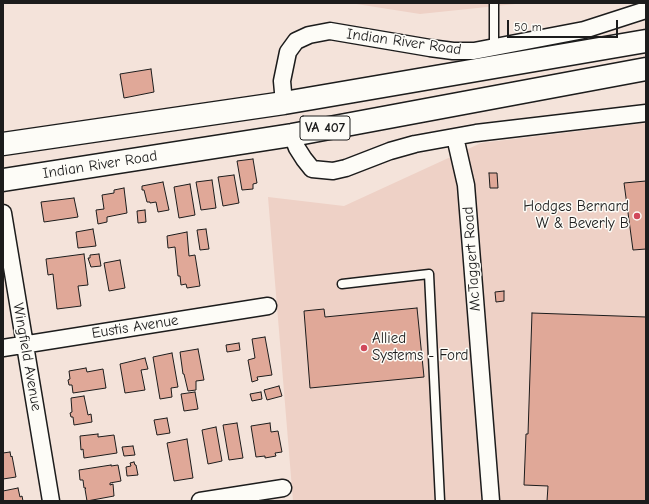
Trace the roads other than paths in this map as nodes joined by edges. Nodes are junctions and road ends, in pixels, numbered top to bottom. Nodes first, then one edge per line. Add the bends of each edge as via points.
1 (494, 3) edge
2 (646, 10) edge
3 (646, 41) edge
4 (494, 48) junction
5 (646, 69) edge
6 (284, 103) junction
7 (646, 113) edge
8 (292, 135) junction
9 (455, 137) junction
10 (3, 144) edge
11 (3, 180) edge
12 (3, 213) edge
13 (342, 284) dead end
14 (268, 306) dead end
15 (26, 344) junction
16 (3, 348) edge
17 (283, 488) dead end
18 (51, 501) edge
19 (200, 501) edge
20 (440, 501) edge
21 (491, 501) edge

1 - 4 lane
2 - 4 street, Indian River Road via 584,30
3 - 6 main road, Indian River Road / VA 407
4 - 6 street, Indian River Road via 453,51 330,31 309,35 296,41 288,52 282,81
5 - 8 main road, Indian River Road / VA 407
6 - 10 main road, Indian River Road / VA 407
7 - 9 street
8 - 9 street via 297,148 312,168 333,172 390,150
8 - 11 main road, Indian River Road / VA 407
9 - 21 street, McTaggert Road via 466,185
12 - 15 street, Wingfield Avenue
13 - 20 lane via 430,274
14 - 15 street, Eustis Avenue
15 - 16 street, Eustis Avenue
15 - 18 street, Wingfield Avenue
17 - 19 street

